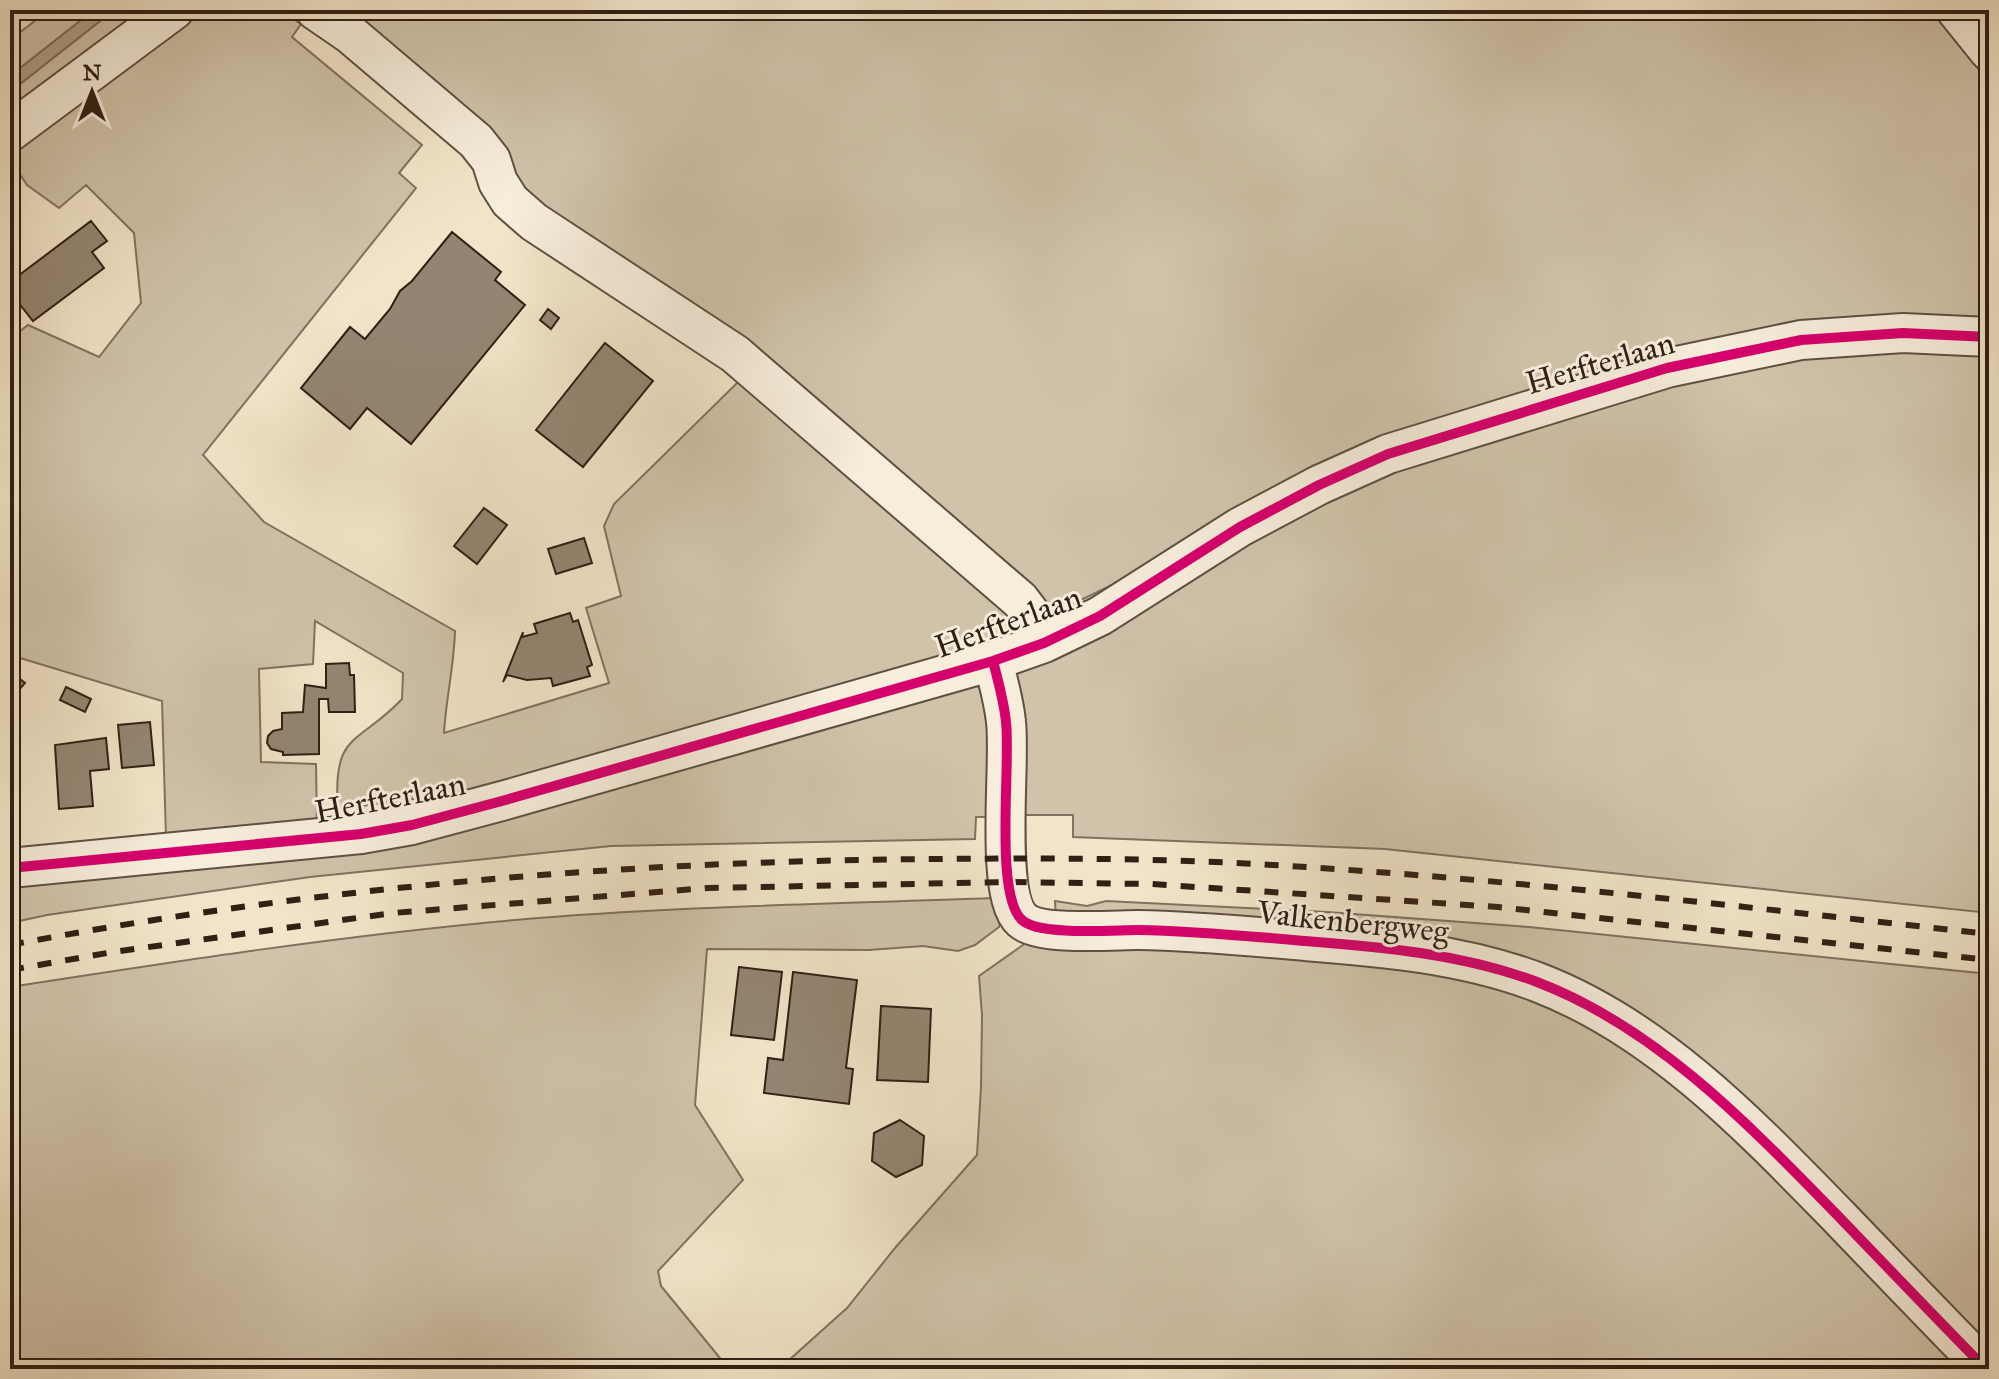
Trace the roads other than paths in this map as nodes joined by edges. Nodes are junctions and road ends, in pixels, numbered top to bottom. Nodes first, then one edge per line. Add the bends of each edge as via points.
1 (174, 10) edge
2 (315, 10) edge
3 (1956, 10) edge
4 (1989, 51) edge
5 (10, 132) edge
6 (1989, 337) edge
7 (1044, 643) junction
8 (993, 661) junction
9 (10, 868) edge
10 (1986, 1369) edge

1 - 5 street
2 - 7 street, Herfterlaan via 476,141 510,201 534,222 735,354 1020,600
3 - 4 street
6 - 7 street, Herfterlaan via 1903,333 1801,340 1667,368 1388,454 1240,527 1135,596
7 - 8 street, Herfterlaan
8 - 9 street, Herfterlaan via 412,825 290,843
8 - 10 street, Valkenbergweg via 1006,723 1006,858 1019,919 1041,928 1259,937 1449,958 1536,981 1573,997 1639,1036 1775,1151

